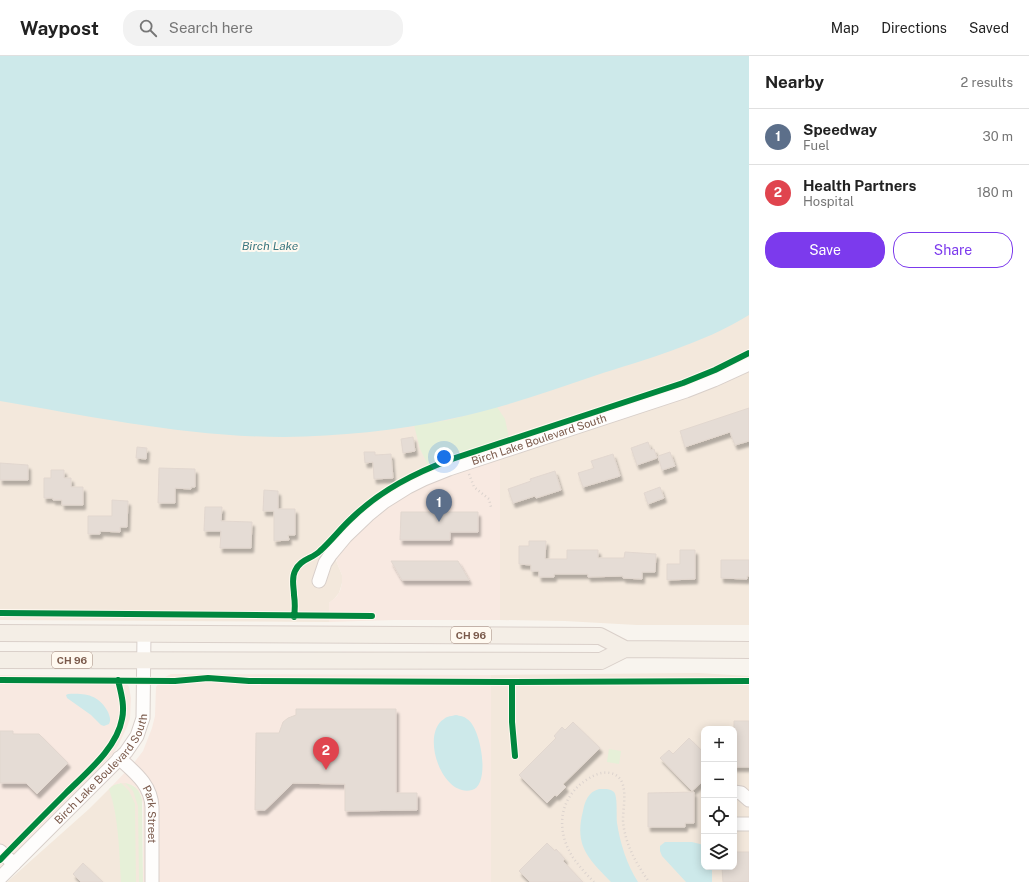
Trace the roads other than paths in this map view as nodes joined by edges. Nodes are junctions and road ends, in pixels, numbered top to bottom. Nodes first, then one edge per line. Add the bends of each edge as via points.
1 (749, 364) edge
2 (319, 582) dead end
3 (0, 633) edge
4 (144, 634) junction
5 (624, 649) junction
6 (749, 650) edge
7 (0, 660) edge
8 (144, 660) junction
9 (119, 758) junction
10 (737, 792) edge
11 (749, 800) edge
12 (737, 824) edge
13 (749, 824) edge
14 (0, 850) edge
15 (14, 864) junction
16 (0, 878) edge
17 (152, 882) edge

1 - 2 street, Birch Lake Boulevard South via 686,391 440,472 416,483 377,508 353,529 331,554
3 - 4 main road, CH 96
4 - 5 main road, CH 96 via 600,636
4 - 8 street, Birch Lake Boulevard South
5 - 6 main road, CH 96
5 - 8 main road, CH 96 via 601,661
7 - 8 main road, CH 96
8 - 9 street, Birch Lake Boulevard South via 142,722 134,741
9 - 15 street, Birch Lake Boulevard South
9 - 17 street, Park Street via 144,783 151,795
10 - 11 street
12 - 13 street
14 - 15 street
15 - 16 street, Birch Lake Boulevard South

